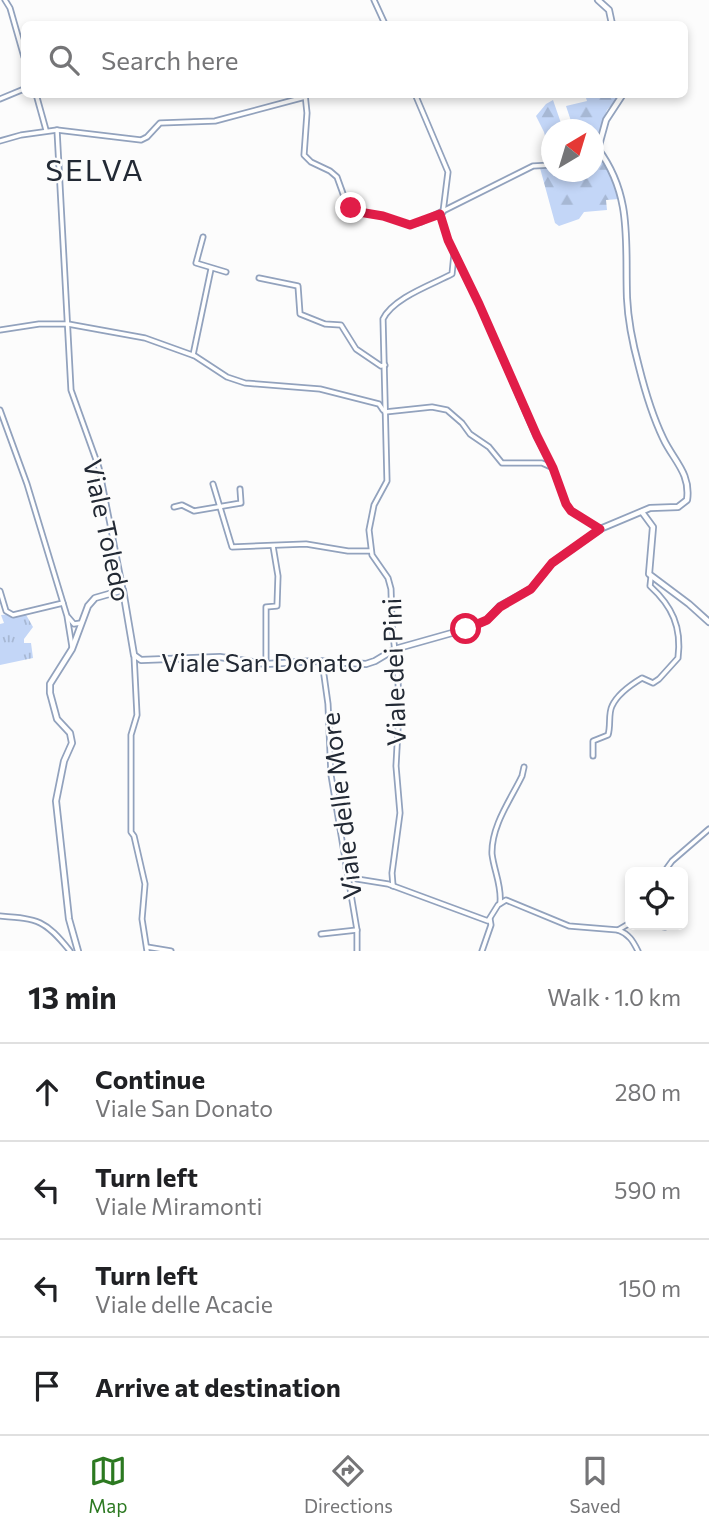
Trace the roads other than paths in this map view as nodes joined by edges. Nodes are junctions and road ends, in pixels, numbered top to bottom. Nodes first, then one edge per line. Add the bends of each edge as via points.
1 (5, 0) edge
2 (374, 0) edge
3 (598, 0) edge
4 (384, 21) edge
5 (611, 21) edge
6 (21, 46) edge
7 (21, 90) edge
8 (37, 98) edge
9 (298, 98) edge
10 (305, 98) edge
11 (417, 98) edge
12 (620, 98) edge
13 (0, 99) edge
14 (604, 126) edge
15 (57, 130) junction
16 (46, 131) junction
17 (0, 141) edge
18 (604, 159) edge
19 (541, 165) edge
20 (442, 213) junction
21 (203, 237) dead end
22 (454, 254) junction
23 (211, 269) junction
24 (226, 272) dead end
25 (259, 278) dead end
26 (68, 324) junction
27 (0, 330) edge
28 (193, 355) junction
29 (385, 365) junction
30 (0, 410) edge
31 (384, 412) junction
32 (553, 468) junction
33 (213, 484) dead end
34 (240, 489) dead end
35 (220, 506) junction
36 (174, 507) dead end
37 (642, 512) junction
38 (600, 529) junction
39 (273, 547) junction
40 (371, 551) junction
41 (651, 578) junction
42 (123, 590) junction
43 (0, 591) edge
44 (63, 603) junction
45 (67, 615) junction
46 (71, 622) junction
47 (82, 622) junction
48 (709, 622) edge
49 (70, 630) junction
50 (78, 635) junction
51 (72, 649) junction
52 (395, 649) junction
53 (134, 655) junction
54 (322, 661) junction
55 (266, 664) junction
56 (593, 757) dead end
57 (524, 767) dead end
58 (709, 829) edge
59 (668, 867) edge
60 (346, 868) junction
61 (393, 886) junction
62 (500, 903) junction
63 (0, 916) edge
64 (490, 919) junction
65 (625, 926) edge
66 (357, 930) junction
67 (618, 930) junction
68 (321, 934) dead end
69 (147, 949) edge
70 (636, 950) edge
71 (70, 951) edge
72 (78, 951) edge
73 (171, 951) edge
74 (357, 951) edge
75 (482, 951) edge

1 - 6 street
2 - 4 street
3 - 5 street via 609,10
7 - 13 street
8 - 16 street
9 - 15 street via 215,121 160,122 141,140
10 - 20 street via 304,155 337,177 351,208 410,225
11 - 20 street via 448,172
12 - 14 street
15 - 16 street
15 - 26 street, Viale Toledo
16 - 17 street
18 - 37 street, Viale San Donato via 613,170 623,203 627,301 642,379 662,437 688,483 684,505
19 - 20 street
20 - 22 street
21 - 23 street via 197,263
22 - 29 street via 452,274 387,310 383,319
22 - 32 street
23 - 24 street
23 - 28 street
25 - 29 street via 298,286 300,314 341,325 356,349
26 - 27 street
26 - 28 street via 145,338
26 - 42 street, Viale Toledo via 71,390 99,468
28 - 31 street via 245,383 320,389 379,404
29 - 31 street
30 - 44 street
31 - 32 street via 447,410 502,463 542,463
31 - 40 street via 387,481 374,505
32 - 38 street via 571,511
33 - 35 street
34 - 35 street via 241,503
35 - 36 street via 194,511 182,505
35 - 39 street via 232,547
37 - 38 street, Viale San Donato
37 - 41 street via 653,527
38 - 52 street, Viale San Donato via 552,563 531,589 487,620
39 - 40 street via 306,544
39 - 55 street via 278,595 277,606 266,607
40 - 52 street, Viale dei Pini via 391,589
41 - 48 street
41 - 56 street via 650,586 665,599 678,628 678,657 659,680 653,683 642,678 627,688 612,706 608,735 593,741
42 - 47 street via 95,598
42 - 53 street, Viale Toledo
43 - 44 street via 6,611 13,615
44 - 45 street
45 - 46 street
45 - 49 street
46 - 47 street
46 - 50 street
47 - 50 street
49 - 50 street
49 - 51 street
50 - 51 street
51 - 72 street via 53,676 50,693 57,719 71,738 56,802 69,919
52 - 54 street, Viale San Donato via 366,664
52 - 61 street, Viale dei Pini via 400,813
53 - 55 street, Viale San Donato via 141,660 220,657
53 - 69 street via 137,715 131,735 131,832 145,884 142,919
54 - 55 street, Viale San Donato
54 - 60 street, Viale delle More via 331,775
57 - 62 street via 495,831 492,855
58 - 59 street
60 - 61 street via 357,879
60 - 66 street, Viale delle More
61 - 64 street
62 - 64 street
62 - 67 street via 506,900 569,926
63 - 71 street via 34,919 54,932
64 - 75 street
65 - 67 street
66 - 68 street
66 - 74 street, Viale delle More
67 - 70 street
69 - 73 street

